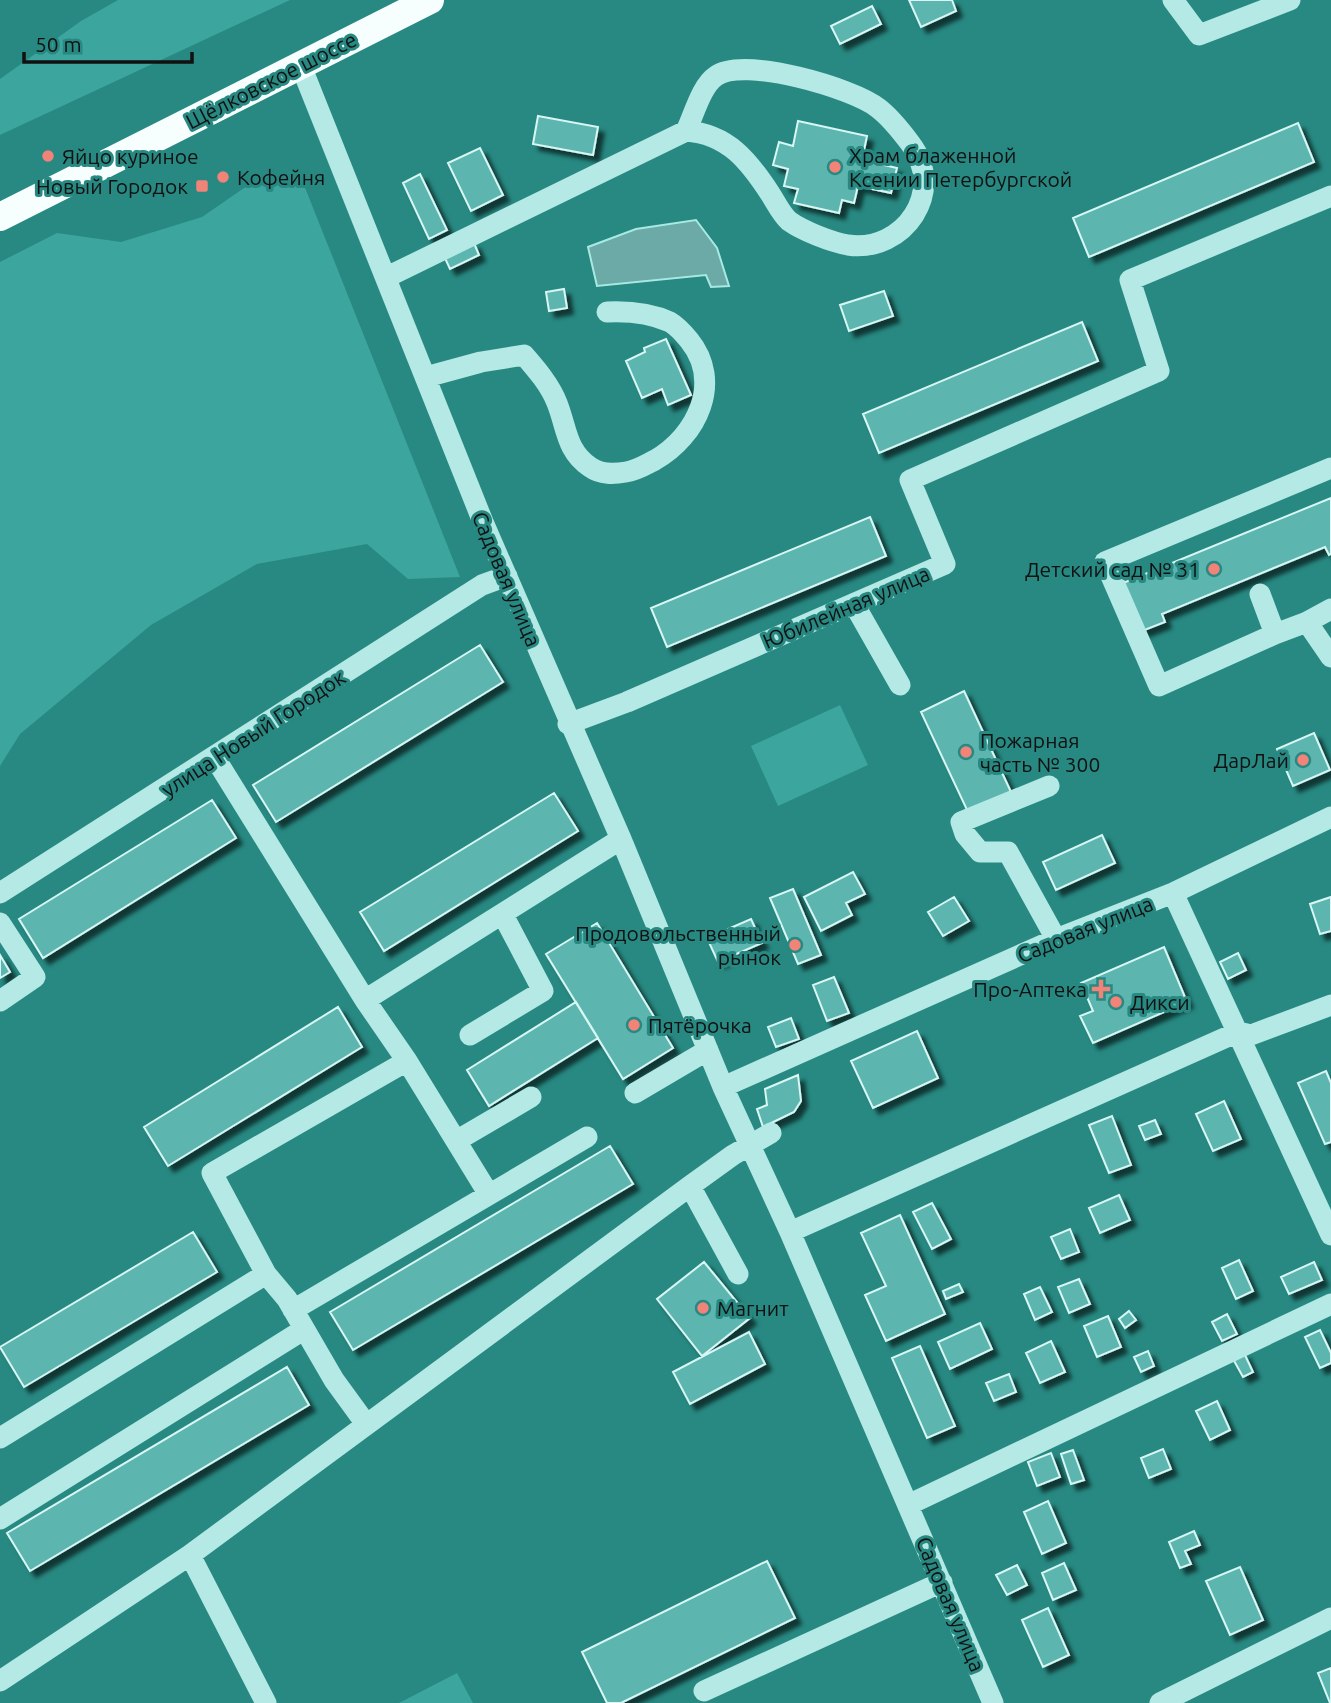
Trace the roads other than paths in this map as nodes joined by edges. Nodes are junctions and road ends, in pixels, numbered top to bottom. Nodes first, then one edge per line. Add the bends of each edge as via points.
1 (430, 0) edge
2 (1173, 0) edge
3 (1290, 0) edge
4 (301, 66) junction
5 (686, 131) junction
6 (1331, 195) edge
7 (0, 217) edge
8 (387, 277) junction
9 (607, 312) dead end
10 (426, 377) junction
11 (1331, 468) edge
12 (507, 576) junction
13 (1259, 594) dead end
14 (854, 604) junction
15 (1331, 609) edge
16 (1307, 622) junction
17 (1275, 634) junction
18 (1331, 657) edge
19 (900, 685) dead end
20 (568, 724) junction
21 (215, 758) junction
22 (1049, 786) dead end
23 (1331, 817) edge
24 (621, 839) junction
25 (0, 893) edge
26 (1173, 893) junction
27 (503, 915) junction
28 (0, 923) edge
29 (1056, 939) junction
30 (365, 1000) junction
31 (0, 1001) edge
32 (1331, 1004) edge
33 (1238, 1032) junction
34 (470, 1035) dead end
35 (708, 1050) junction
36 (407, 1061) junction
37 (723, 1087) junction
38 (635, 1093) dead end
39 (531, 1097) dead end
40 (771, 1133) dead end
41 (587, 1137) dead end
42 (456, 1141) junction
43 (749, 1144) junction
44 (690, 1186) junction
45 (488, 1193) junction
46 (790, 1232) junction
47 (1331, 1235) edge
48 (266, 1274) junction
49 (738, 1274) dead end
50 (1331, 1304) edge
51 (293, 1310) junction
52 (303, 1330) junction
53 (366, 1424) junction
54 (0, 1438) edge
55 (908, 1505) junction
56 (0, 1519) edge
57 (190, 1555) junction
58 (942, 1582) junction
59 (1331, 1618) edge
60 (0, 1681) edge
61 (704, 1691) dead end
62 (266, 1703) edge
63 (993, 1703) edge
64 (1160, 1703) edge

1 - 4 main road, Щёлковское шоссе
2 - 3 street via 1199,35
4 - 7 main road, Щёлковское шоссе
4 - 8 street, Садовая улица
5 - 5 street via 714,77 724,71 770,71 877,106 914,148 926,189 919,208 897,233 868,244 849,245 788,220 750,165 730,147 715,135
5 - 8 street
6 - 14 street, Юбилейная улица via 1130,280 1159,371 910,480 945,564
8 - 10 street, Садовая улица
9 - 10 street via 633,311 672,323 705,365 704,400 688,433 637,471 600,472 581,459 565,437 550,387 524,355
10 - 12 street, Садовая улица
11 - 17 street via 1105,562 1159,686
12 - 20 street, Садовая улица
12 - 21 street, улица Новый Городок via 482,585
13 - 17 street
14 - 19 street
14 - 20 street, Юбилейная улица
15 - 16 street
16 - 17 street
16 - 18 street
20 - 24 street, Садовая улица
21 - 25 street, улица Новый Городок
21 - 30 street
22 - 29 street via 961,822 980,852 1008,852
23 - 26 street, Садовая улица
24 - 27 street
24 - 35 street, Садовая улица
26 - 29 street, Садовая улица
26 - 33 street
27 - 30 street
27 - 34 street via 543,991
28 - 31 street via 35,977
29 - 37 street, Садовая улица
30 - 36 street
32 - 33 street via 1251,1035
33 - 46 street
33 - 47 street
35 - 37 street, Садовая улица
35 - 38 street
36 - 42 street
36 - 48 street via 212,1173
37 - 43 street, Садовая улица
39 - 42 street
40 - 43 street
41 - 45 street
42 - 45 street
43 - 44 street
43 - 46 street, Садовая улица
44 - 49 street
44 - 53 street
45 - 51 street
46 - 55 street, Садовая улица
48 - 51 street
48 - 54 street
50 - 55 street
51 - 52 street
52 - 53 street
52 - 56 street
53 - 57 street
55 - 58 street, Садовая улица
57 - 60 street
57 - 62 street
58 - 61 street
58 - 63 street, Садовая улица
59 - 64 street

